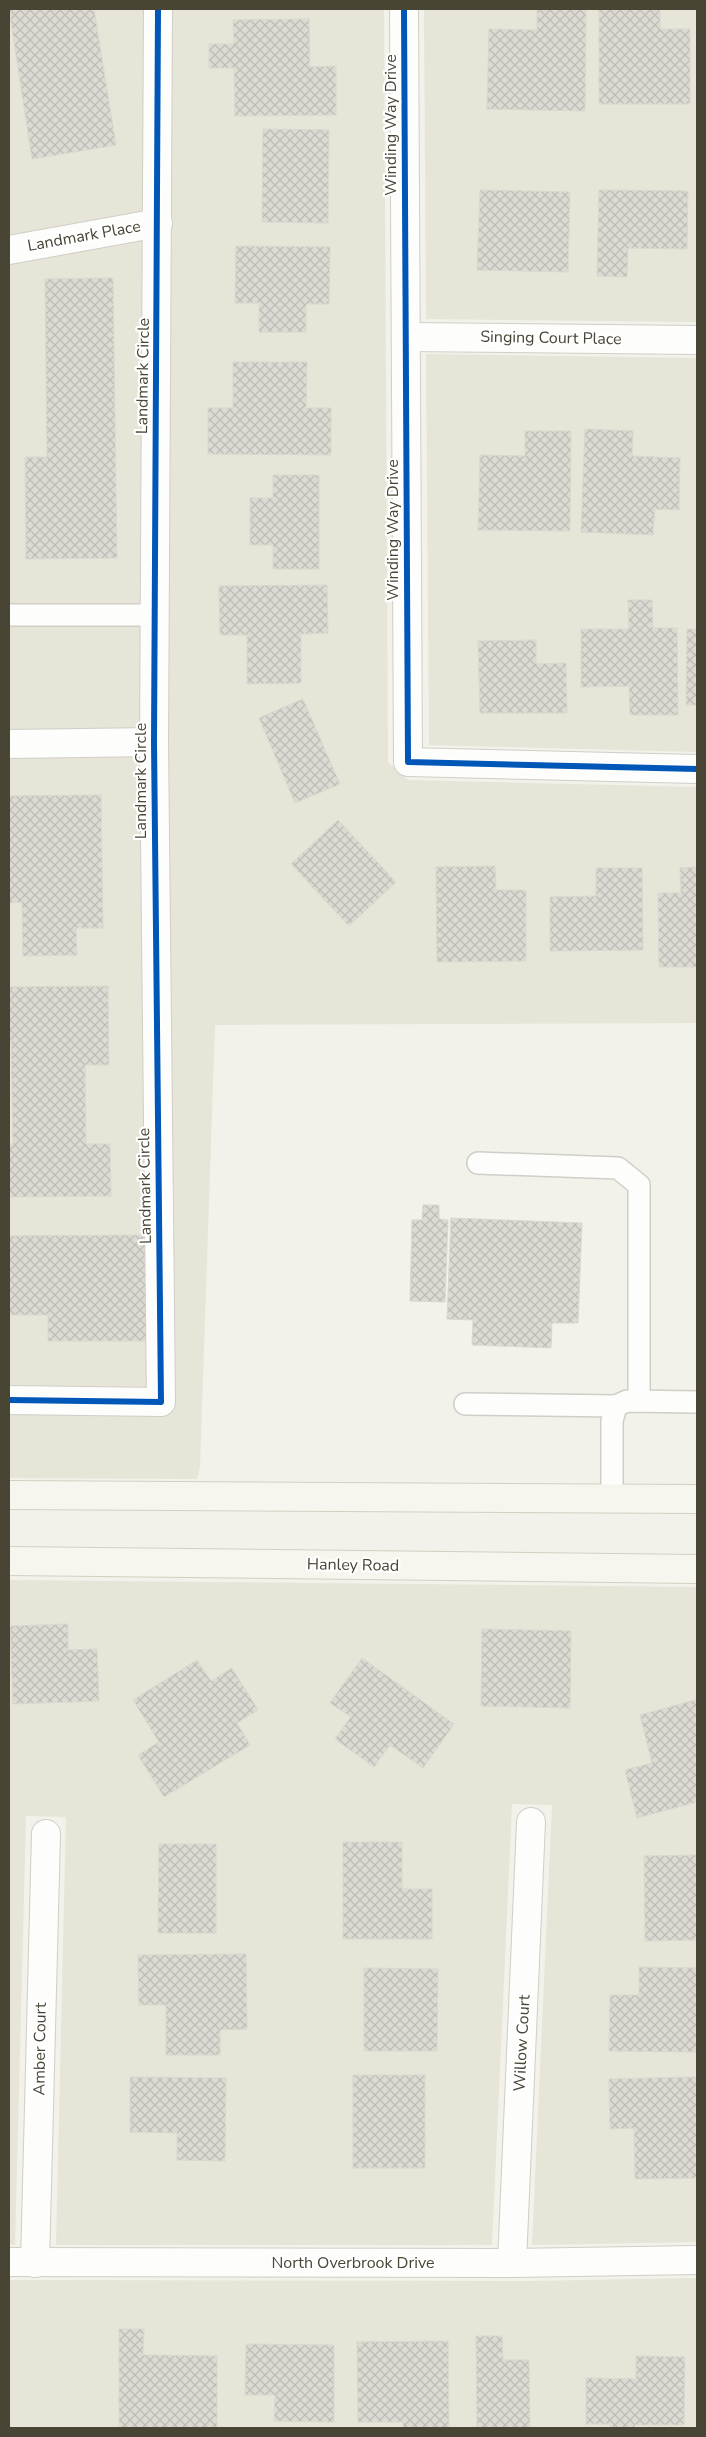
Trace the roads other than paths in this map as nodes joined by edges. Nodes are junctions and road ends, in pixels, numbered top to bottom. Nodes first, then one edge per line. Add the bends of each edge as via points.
1 (158, 9) edge
2 (404, 9) edge
3 (158, 223) junction
4 (9, 250) edge
5 (406, 336) junction
6 (697, 340) edge
7 (155, 614) junction
8 (9, 615) edge
9 (154, 742) junction
10 (9, 744) edge
11 (697, 769) edge
12 (478, 1163) dead end
13 (9, 1400) edge
14 (639, 1401) junction
15 (697, 1402) edge
16 (465, 1404) dead end
17 (616, 1406) junction
18 (9, 1495) edge
19 (612, 1498) junction
20 (697, 1499) edge
21 (9, 1561) edge
22 (697, 1569) edge
23 (531, 1822) dead end
24 (46, 1834) dead end
25 (697, 2260) edge
26 (22, 2263) edge
27 (512, 2263) junction

1 - 3 street, Landmark Circle
2 - 5 street, Winding Way Drive
3 - 4 street, Landmark Place
3 - 7 street, Landmark Circle
5 - 6 street, Singing Court Place
5 - 11 street, Winding Way Drive via 408,762
7 - 8 lane
7 - 9 street, Landmark Circle
9 - 10 street
9 - 13 street, Landmark Circle via 161,1402
12 - 14 lane via 618,1168 639,1185
14 - 15 lane
14 - 17 lane via 626,1401
16 - 17 lane
17 - 19 lane via 612,1421
18 - 19 main road
19 - 20 main road
21 - 22 main road, Hanley Road
23 - 27 street, Willow Court
24 - 26 street, Amber Court
25 - 27 street, North Overbrook Drive
26 - 27 street, North Overbrook Drive

